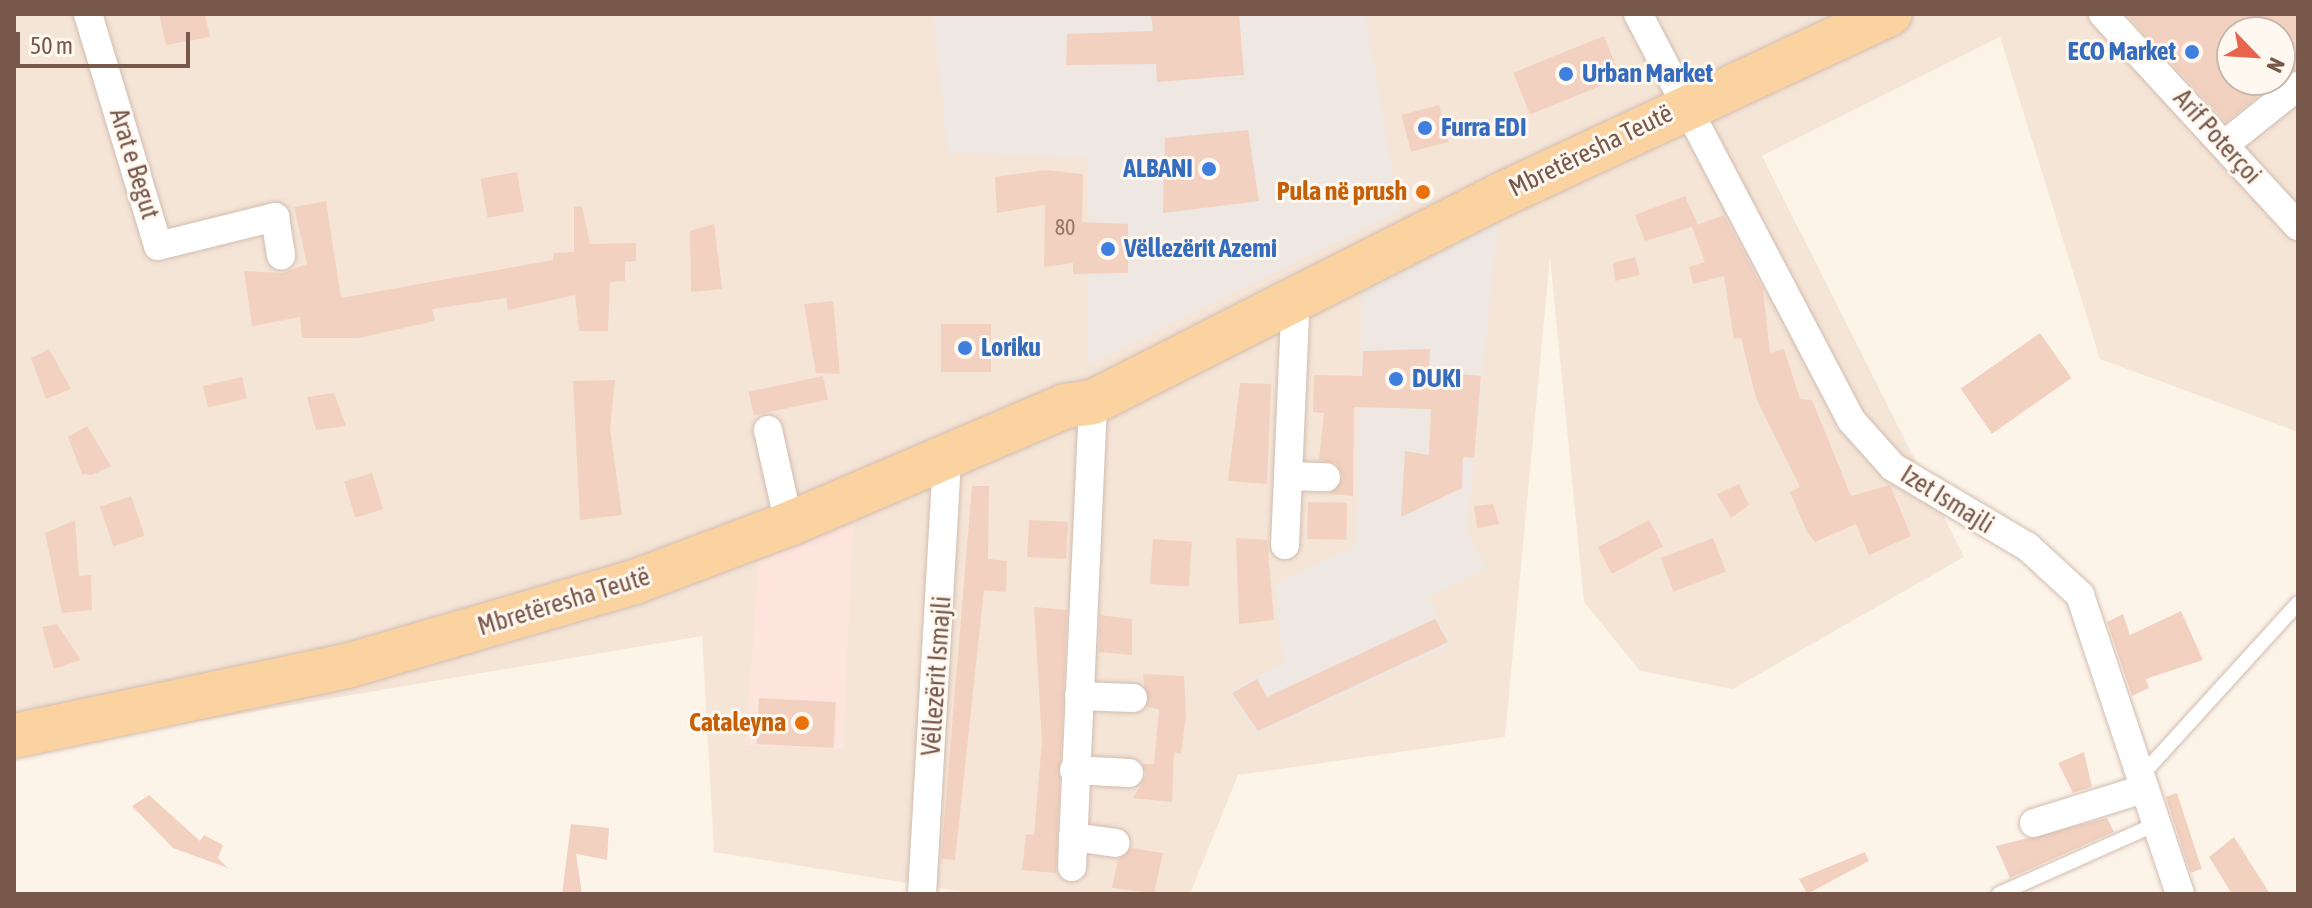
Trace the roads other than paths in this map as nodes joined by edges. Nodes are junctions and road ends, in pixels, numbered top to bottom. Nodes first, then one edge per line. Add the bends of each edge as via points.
1 (88, 14) edge
2 (1638, 14) edge
3 (1890, 14) edge
4 (2103, 14) edge
5 (2298, 86) edge
6 (1689, 105) junction
7 (2224, 145) junction
8 (2298, 226) edge
9 (281, 256) dead end
10 (1296, 295) junction
11 (1093, 402) junction
12 (768, 430) dead end
13 (947, 457) junction
14 (1288, 476) junction
15 (1326, 477) dead end
16 (789, 524) junction
17 (1285, 545) dead end
18 (2298, 603) edge
19 (1079, 696) junction
20 (1133, 698) dead end
21 (14, 736) edge
22 (1074, 770) junction
23 (1129, 773) dead end
24 (2142, 784) junction
25 (2034, 823) dead end
26 (2156, 824) junction
27 (1073, 837) junction
28 (1116, 843) dead end
29 (1072, 867) dead end
30 (922, 894) edge
31 (1999, 894) edge
32 (2180, 894) edge

1 - 9 street, Arat e Begut via 158,246 275,217
2 - 6 street, Izet Ismajli
3 - 6 main road, Mbretëresha Teutë
4 - 7 street, Arif Poterçoi
5 - 7 street
6 - 10 main road, Mbretëresha Teutë
6 - 24 street, Izet Ismajli via 1851,420 1893,467 2028,547 2080,595
7 - 8 street, Arif Poterçoi
10 - 11 main road, Mbretëresha Teutë
10 - 14 street
11 - 13 main road, Mbretëresha Teutë via 1065,406
11 - 19 street
12 - 16 street
13 - 16 main road, Mbretëresha Teutë
13 - 30 street, Vëllezërit Ismajli
14 - 15 street
14 - 17 street
16 - 21 main road, Mbretëresha Teutë via 637,581 347,666
18 - 24 lane
19 - 20 street
19 - 22 street
22 - 23 street
22 - 27 street
24 - 25 street
24 - 26 street, Izet Ismajli
26 - 31 lane
26 - 32 street, Izet Ismajli
27 - 28 street
27 - 29 street

